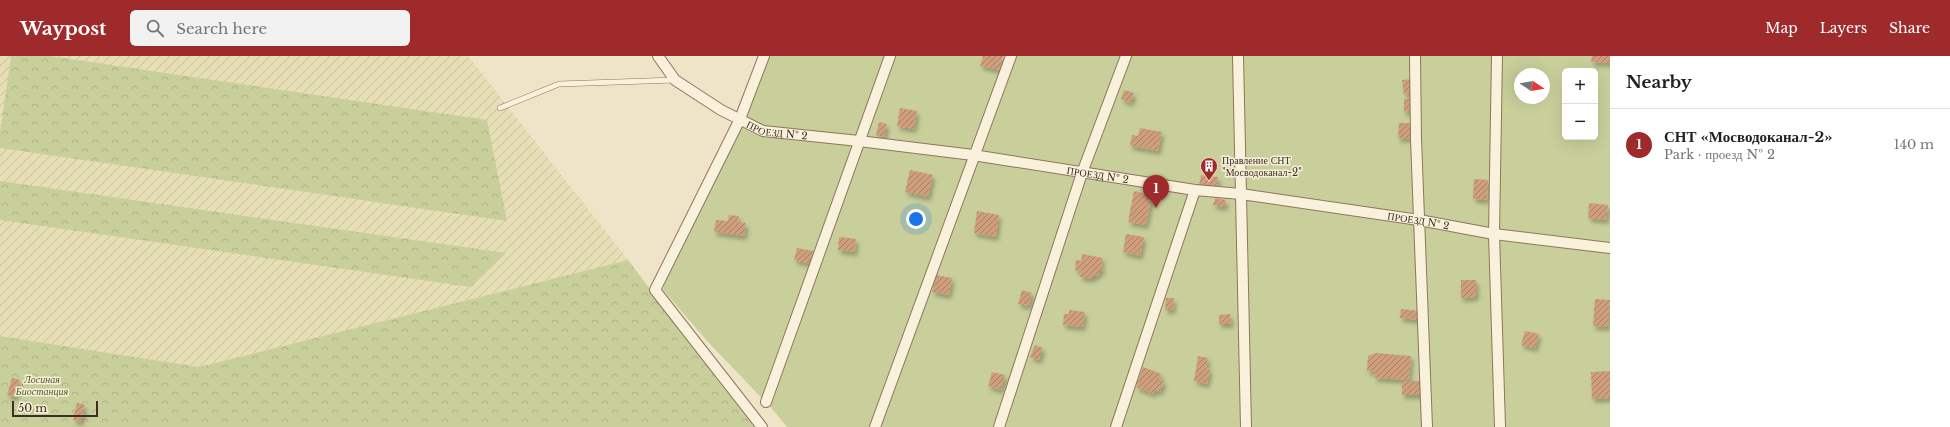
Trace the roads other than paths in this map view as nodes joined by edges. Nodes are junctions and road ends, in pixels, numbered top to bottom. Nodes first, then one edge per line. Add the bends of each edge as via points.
1 (658, 56) edge
2 (764, 56) edge
3 (890, 56) edge
4 (1010, 56) edge
5 (1126, 56) edge
6 (1238, 56) edge
7 (1416, 56) edge
8 (1497, 56) edge
9 (675, 80) junction
10 (500, 108) dead end
11 (740, 119) junction
12 (859, 141) junction
13 (973, 155) junction
14 (1082, 173) junction
15 (1195, 190) junction
16 (1241, 194) junction
17 (1419, 220) junction
18 (1494, 234) junction
19 (1610, 248) edge
20 (766, 402) dead end
21 (762, 427) edge
22 (875, 427) edge
23 (999, 427) edge
24 (1116, 427) edge
25 (1246, 427) edge
26 (1427, 427) edge
27 (1500, 427) edge

1 - 9 street, ПРОЕЗД № 2
2 - 11 street
3 - 12 street
4 - 13 street
5 - 14 street
6 - 16 street
7 - 17 street
8 - 18 street
9 - 10 lane via 559,84
9 - 11 street, ПРОЕЗД № 2
11 - 12 street, ПРОЕЗД № 2 via 763,131
11 - 21 street via 655,290
12 - 13 street, ПРОЕЗД № 2
12 - 20 street
13 - 14 street, ПРОЕЗД № 2
13 - 22 street
14 - 15 street, ПРОЕЗД № 2
14 - 23 street
15 - 16 street, ПРОЕЗД № 2
15 - 24 street
16 - 17 street, ПРОЕЗД № 2
16 - 25 street
17 - 18 street, ПРОЕЗД № 2
17 - 26 street
18 - 19 street, ПРОЕЗД № 2
18 - 27 street

